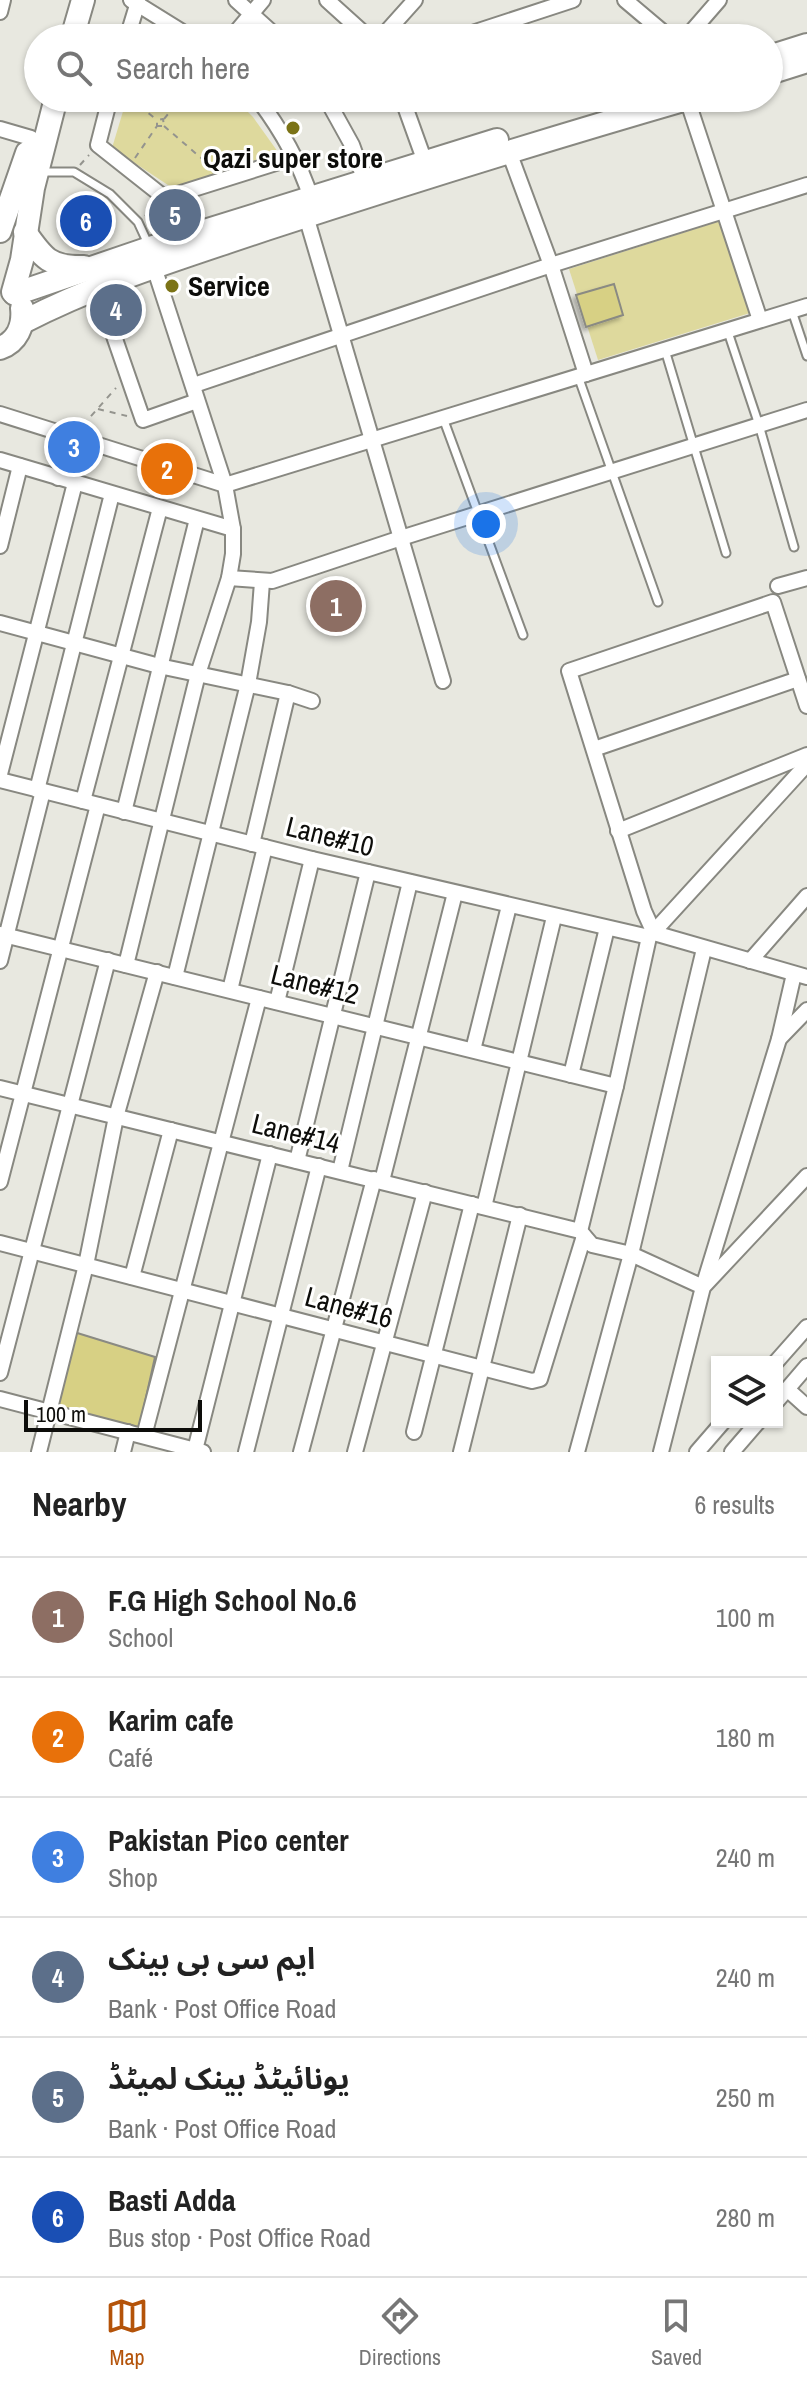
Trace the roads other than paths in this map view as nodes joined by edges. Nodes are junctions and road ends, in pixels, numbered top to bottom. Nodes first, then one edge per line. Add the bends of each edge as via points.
1 (3, 0) edge
2 (67, 0) edge
3 (83, 0) edge
4 (236, 0) edge
5 (263, 0) edge
6 (327, 0) edge
7 (415, 0) edge
8 (573, 0) edge
9 (625, 0) edge
10 (719, 0) edge
11 (134, 1) edge
12 (0, 12) edge
13 (253, 13) junction
14 (61, 24) edge
15 (76, 24) edge
16 (130, 24) edge
17 (170, 24) edge
18 (243, 24) edge
19 (264, 24) edge
20 (354, 24) edge
21 (394, 24) edge
22 (500, 24) edge
23 (653, 24) edge
24 (698, 24) edge
25 (807, 45) edge
26 (783, 53) edge
27 (807, 61) edge
28 (783, 69) edge
29 (38, 112) edge
30 (51, 112) edge
31 (106, 112) edge
32 (268, 112) edge
33 (334, 112) edge
34 (407, 112) edge
35 (599, 112) edge
36 (637, 112) edge
37 (692, 112) edge
38 (0, 129) edge
39 (31, 138) junction
40 (499, 150) junction
41 (295, 157) junction
42 (425, 162) junction
43 (29, 181) junction
44 (365, 181) junction
45 (807, 185) edge
46 (309, 207) junction
47 (723, 211) junction
48 (0, 231) edge
49 (25, 232) junction
50 (152, 258) junction
51 (551, 265) junction
52 (99, 276) junction
53 (9, 290) edge
54 (800, 308) edge
55 (760, 320) junction
56 (23, 322) junction
57 (727, 330) junction
58 (341, 335) junction
59 (0, 348) edge
60 (665, 350) junction
61 (807, 356) edge
62 (582, 375) junction
63 (194, 385) junction
64 (197, 401) junction
65 (807, 410) edge
66 (0, 414) edge
67 (443, 418) junction
68 (759, 425) junction
69 (72, 438) junction
70 (372, 440) junction
71 (693, 445) junction
72 (0, 460) edge
73 (20, 466) junction
74 (613, 471) junction
75 (58, 478) junction
76 (75, 483) junction
77 (225, 485) junction
78 (112, 494) junction
79 (160, 508) junction
80 (477, 514) junction
81 (197, 519) junction
82 (233, 529) junction
83 (401, 538) junction
84 (0, 546) edge
85 (794, 547) dead end
86 (726, 553) dead end
87 (229, 578) junction
88 (807, 578) edge
89 (262, 582) junction
90 (778, 586) dead end
91 (658, 602) dead end
92 (0, 623) edge
93 (37, 633) junction
94 (523, 635) dead end
95 (75, 643) junction
96 (123, 656) junction
97 (159, 666) junction
98 (198, 674) junction
99 (798, 679) junction
100 (443, 681) dead end
101 (248, 684) junction
102 (288, 693) junction
103 (312, 701) dead end
104 (807, 706) edge
105 (594, 749) junction
106 (807, 755) edge
107 (807, 764) edge
108 (0, 774) edge
109 (0, 780) edge
110 (40, 790) junction
111 (91, 803) junction
112 (124, 812) junction
113 (160, 821) junction
114 (618, 831) junction
115 (210, 834) junction
116 (259, 846) junction
117 (312, 859) junction
118 (368, 872) junction
119 (410, 882) junction
120 (455, 893) junction
121 (807, 896) edge
122 (509, 906) junction
123 (554, 917) junction
124 (607, 928) junction
125 (3, 935) edge
126 (651, 935) junction
127 (61, 949) junction
128 (704, 949) junction
129 (108, 960) junction
130 (0, 961) edge
131 (750, 961) junction
132 (126, 965) junction
133 (157, 972) junction
134 (801, 976) edge
135 (175, 977) junction
136 (230, 990) junction
137 (259, 998) junction
138 (277, 1002) junction
139 (807, 1010) edge
140 (333, 1016) junction
141 (373, 1026) junction
142 (418, 1037) junction
143 (779, 1039) junction
144 (473, 1050) junction
145 (519, 1061) junction
146 (571, 1075) junction
147 (616, 1086) junction
148 (0, 1088) edge
149 (23, 1093) junction
150 (69, 1105) junction
151 (116, 1117) junction
152 (171, 1130) junction
153 (221, 1142) junction
154 (270, 1154) junction
155 (297, 1161) junction
156 (319, 1166) junction
157 (340, 1171) junction
158 (807, 1176) edge
159 (378, 1180) junction
160 (0, 1182) edge
161 (425, 1192) junction
162 (478, 1206) junction
163 (520, 1215) junction
164 (582, 1233) junction
165 (0, 1243) edge
166 (32, 1251) junction
167 (631, 1254) junction
168 (86, 1265) junction
169 (132, 1277) junction
170 (703, 1287) junction
171 (182, 1290) junction
172 (232, 1303) junction
173 (281, 1316) junction
174 (807, 1327) edge
175 (333, 1329) junction
176 (384, 1343) junction
177 (432, 1355) junction
178 (781, 1356) edge
179 (807, 1366) edge
180 (482, 1368) junction
181 (0, 1373) edge
182 (783, 1394) edge
183 (783, 1395) edge
184 (0, 1399) edge
185 (807, 1407) edge
186 (50, 1412) junction
187 (718, 1428) edge
188 (753, 1428) edge
189 (128, 1432) junction
190 (414, 1432) dead end
191 (144, 1436) junction
192 (199, 1451) edge
193 (39, 1452) edge
194 (123, 1452) edge
195 (246, 1452) edge
196 (301, 1452) edge
197 (355, 1452) edge
198 (461, 1452) edge
199 (577, 1452) edge
200 (661, 1452) edge
201 (697, 1452) edge
202 (732, 1452) edge

1 - 12 street
2 - 14 main road
3 - 15 main road
4 - 13 street
5 - 13 street
6 - 20 street
7 - 21 street
8 - 22 street
9 - 23 street
10 - 24 street
11 - 16 street
11 - 17 street
13 - 18 street
13 - 19 street
25 - 26 main road
27 - 28 main road
29 - 39 main road
30 - 43 main road
31 - 41 street via 98,145 165,198
32 - 41 street
33 - 44 street
34 - 42 street
35 - 40 main road
36 - 40 main road
37 - 47 street
38 - 39 street
39 - 43 main road
40 - 42 main road
40 - 46 main road
40 - 51 street
41 - 46 street
42 - 44 main road
43 - 48 main road
43 - 49 main road
43 - 50 lane via 74,172 110,194 138,222
44 - 46 main road
45 - 47 street
46 - 50 main road
46 - 58 street
47 - 51 street
47 - 55 street
49 - 52 main road via 50,262
49 - 53 main road via 22,260
50 - 52 main road
50 - 63 street
51 - 58 street
51 - 62 street
52 - 53 main road
52 - 56 main road
52 - 64 street via 143,420
53 - 56 main road via 22,307
54 - 55 street
54 - 61 lane
55 - 57 street
56 - 59 main road via 17,336
57 - 60 street
57 - 68 lane
58 - 63 street
58 - 70 street
60 - 62 street
60 - 71 lane
62 - 67 street
62 - 74 lane
63 - 64 street
64 - 77 street
65 - 68 street
66 - 69 street
67 - 70 street
67 - 80 lane
68 - 71 street
68 - 85 lane
69 - 75 street
69 - 77 street
70 - 77 street
70 - 83 street
71 - 74 street
71 - 86 lane
72 - 73 street
73 - 75 street
73 - 84 street
74 - 80 street
74 - 91 lane
75 - 76 street
76 - 78 street
76 - 93 street
77 - 82 street
78 - 79 street
78 - 95 street
79 - 81 street
79 - 96 street
80 - 83 street
80 - 94 lane
81 - 82 street
81 - 97 street
82 - 87 street
83 - 89 street
83 - 100 street
87 - 89 street
87 - 98 street
88 - 90 street
89 - 101 street
92 - 93 street
93 - 95 street
93 - 108 street
95 - 96 street
95 - 110 street
96 - 97 street
96 - 111 street
97 - 98 street
97 - 112 street
98 - 101 street
98 - 113 street
99 - 104 street
99 - 105 street
99 - 105 street via 773,602 569,671
101 - 102 street
101 - 115 street
102 - 103 street
102 - 116 street
105 - 114 street
106 - 114 street
107 - 126 street
109 - 110 street, Lane#10
110 - 111 street, Lane#10
110 - 125 street
111 - 112 street, Lane#10
111 - 127 street
112 - 113 street, Lane#10
113 - 115 street, Lane#10
113 - 132 street
114 - 126 street
115 - 116 street, Lane#10
115 - 135 street
116 - 117 street, Lane#10
116 - 136 street
117 - 118 street, Lane#10
117 - 138 street
118 - 119 street, Lane#10
118 - 140 street
119 - 120 street, Lane#10
119 - 141 street
120 - 122 street, Lane#10
120 - 142 street
121 - 131 street
122 - 123 street, Lane#10
122 - 144 street
123 - 124 street, Lane#10
123 - 145 street
124 - 126 street, Lane#10
124 - 146 street
125 - 127 street, Lane#12
125 - 130 street
126 - 128 street, Lane#10
126 - 147 street
127 - 129 street, Lane#12
127 - 149 street
128 - 131 street, Lane#10
128 - 167 street
129 - 132 street, Lane#12
129 - 150 street
131 - 134 street, Lane#10
132 - 133 street, Lane#12
133 - 135 street, Lane#12
133 - 151 street
134 - 143 street
135 - 136 street, Lane#12
136 - 137 street, Lane#12
137 - 138 street, Lane#12
137 - 153 street
138 - 140 street, Lane#12
139 - 143 street
140 - 141 street, Lane#12
140 - 155 street
141 - 142 street, Lane#12
141 - 157 street
142 - 144 street, Lane#12
142 - 159 street
143 - 170 street
144 - 145 street, Lane#12
145 - 146 street, Lane#12
145 - 162 street
146 - 147 street, Lane#12
147 - 164 street
148 - 149 street, Lane#14
149 - 150 street, Lane#14
149 - 160 street
150 - 151 street, Lane#14
150 - 166 street
151 - 152 street, Lane#14
151 - 168 street
152 - 153 street, Lane#14
152 - 169 street
153 - 154 street, Lane#14
153 - 171 street
154 - 155 street, Lane#14
154 - 172 street
155 - 156 street, Lane#14
156 - 157 street, Lane#14
156 - 173 street
157 - 159 street, Lane#14
158 - 170 street
159 - 161 street, Lane#14
159 - 175 street
161 - 162 street, Lane#14
161 - 176 street
162 - 163 street, Lane#14
162 - 177 street
163 - 164 street, Lane#14
163 - 180 street
164 - 167 street, Lane#14 via 592,1245
164 - 180 street, Lane#16 via 540,1379
165 - 166 street, Lane#16
166 - 168 street, Lane#16
166 - 181 street
167 - 170 street, Lane#14
167 - 199 street
168 - 169 street, Lane#16
168 - 186 street
169 - 171 street, Lane#16
170 - 200 street
171 - 172 street, Lane#16
171 - 191 street
172 - 173 street, Lane#16
172 - 192 street
173 - 175 street, Lane#16
173 - 195 street
174 - 178 street
175 - 176 street, Lane#16
175 - 196 street
176 - 177 street, Lane#16
176 - 197 street
177 - 180 street, Lane#16
177 - 190 street
179 - 182 street
180 - 198 street
183 - 185 street
184 - 186 street
186 - 189 street
186 - 193 street
187 - 201 street
188 - 202 street
189 - 191 street
189 - 194 street
191 - 192 street

